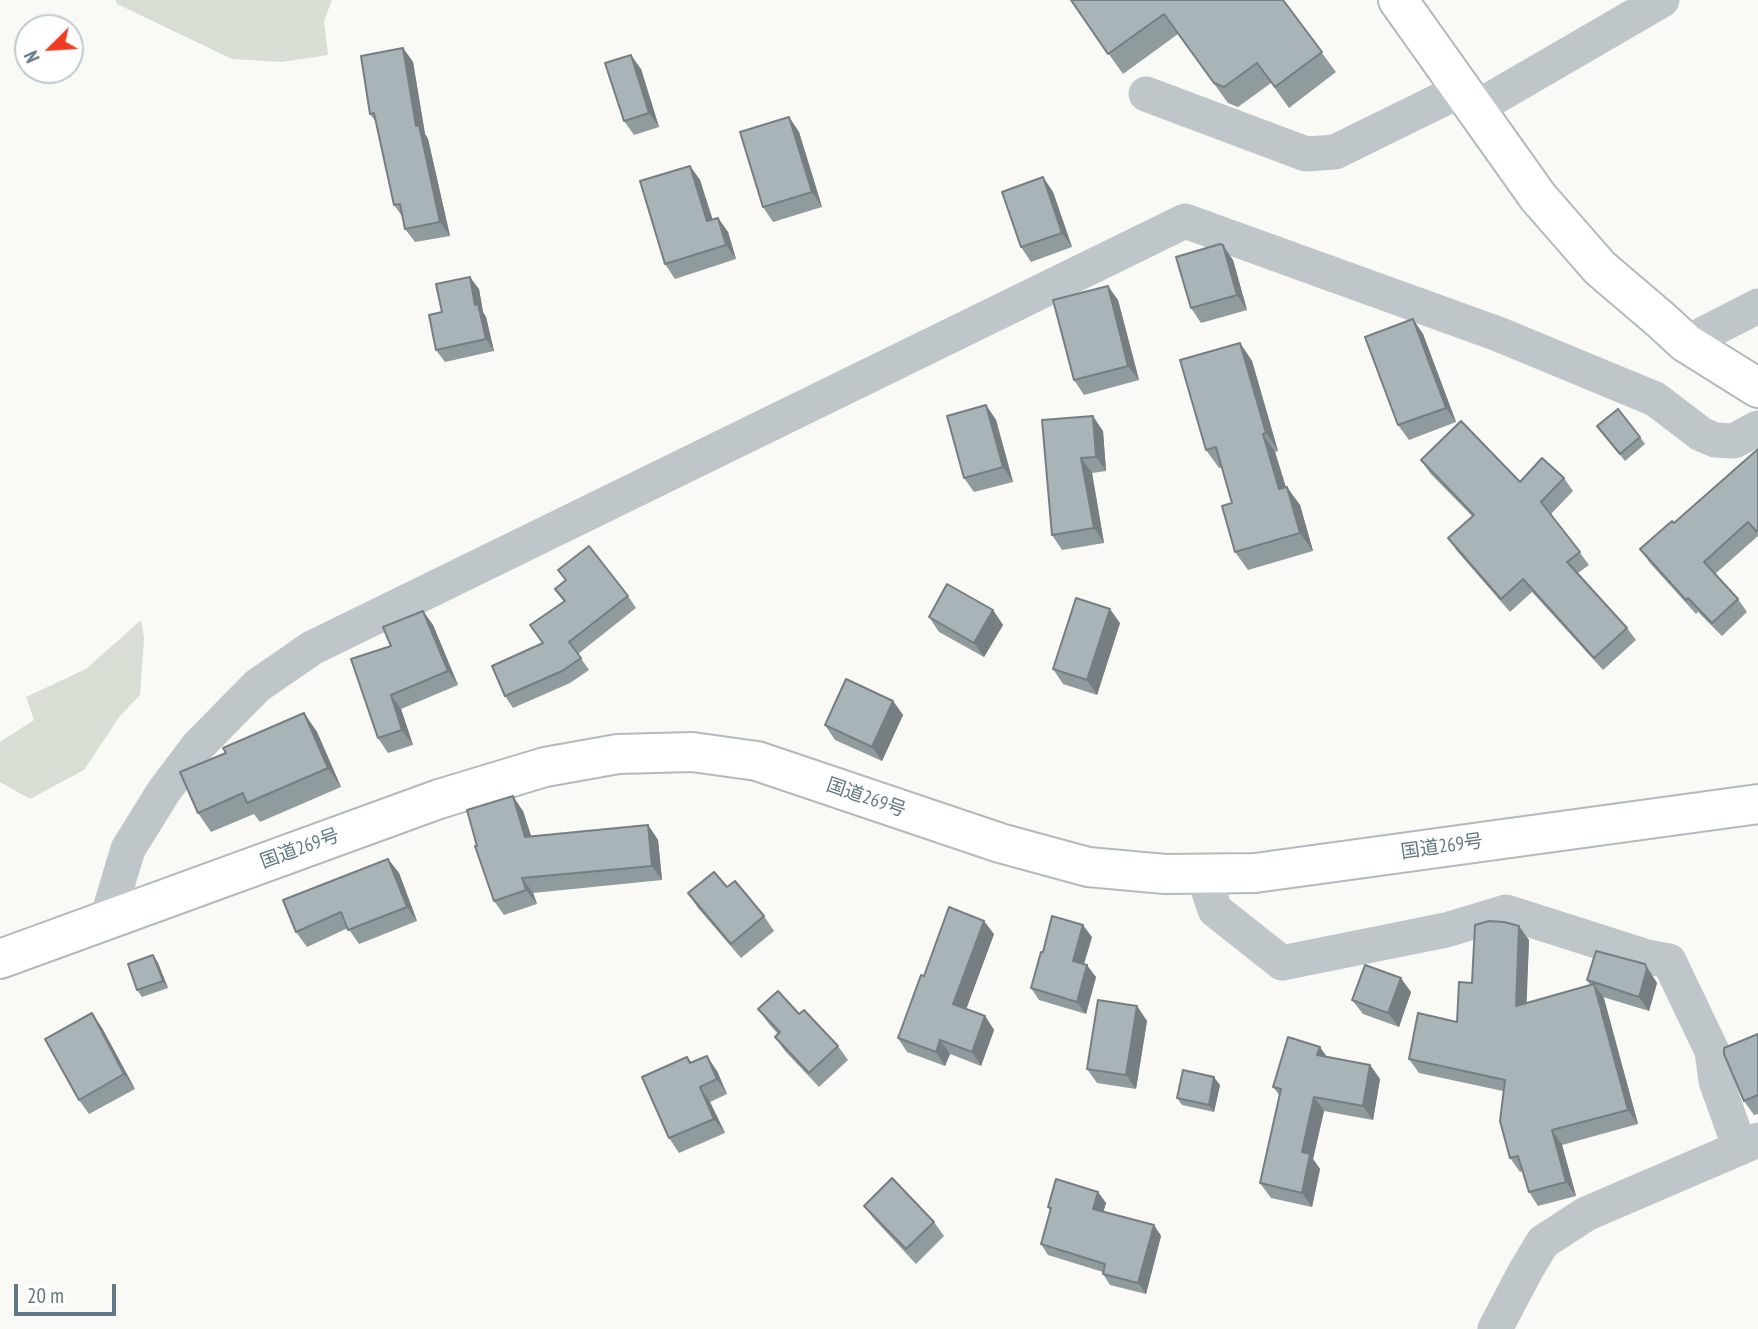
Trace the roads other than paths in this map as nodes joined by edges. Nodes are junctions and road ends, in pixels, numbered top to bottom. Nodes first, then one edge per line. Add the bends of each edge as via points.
1 (1398, 0) edge
2 (1662, 0) edge
3 (1146, 94) dead end
4 (1469, 98) junction
5 (1758, 306) edge
6 (1686, 343) junction
7 (1758, 388) edge
8 (1758, 428) edge
9 (1758, 804) edge
10 (1203, 874) junction
11 (107, 919) junction
12 (0, 959) edge
13 (1749, 1144) edge
14 (1494, 1329) edge

1 - 4 main road
2 - 4 street
3 - 4 street via 1306,154 1335,152
4 - 6 main road via 1538,197 1600,268
5 - 6 street
6 - 7 main road
8 - 11 street via 1734,441 1714,440 1655,399 1498,334 1185,220 312,648 257,686 198,747 164,791 128,849
9 - 10 main road, 国道269号 via 1255,873
10 - 11 main road, 国道269号 via 1088,867 1000,844 757,761 692,751 618,754 545,766 439,799
10 - 13 street via 1215,910 1282,963 1446,930 1506,912 1669,961 1712,1051 1716,1081
11 - 12 main road, 国道269号
13 - 14 street via 1586,1214 1543,1242

